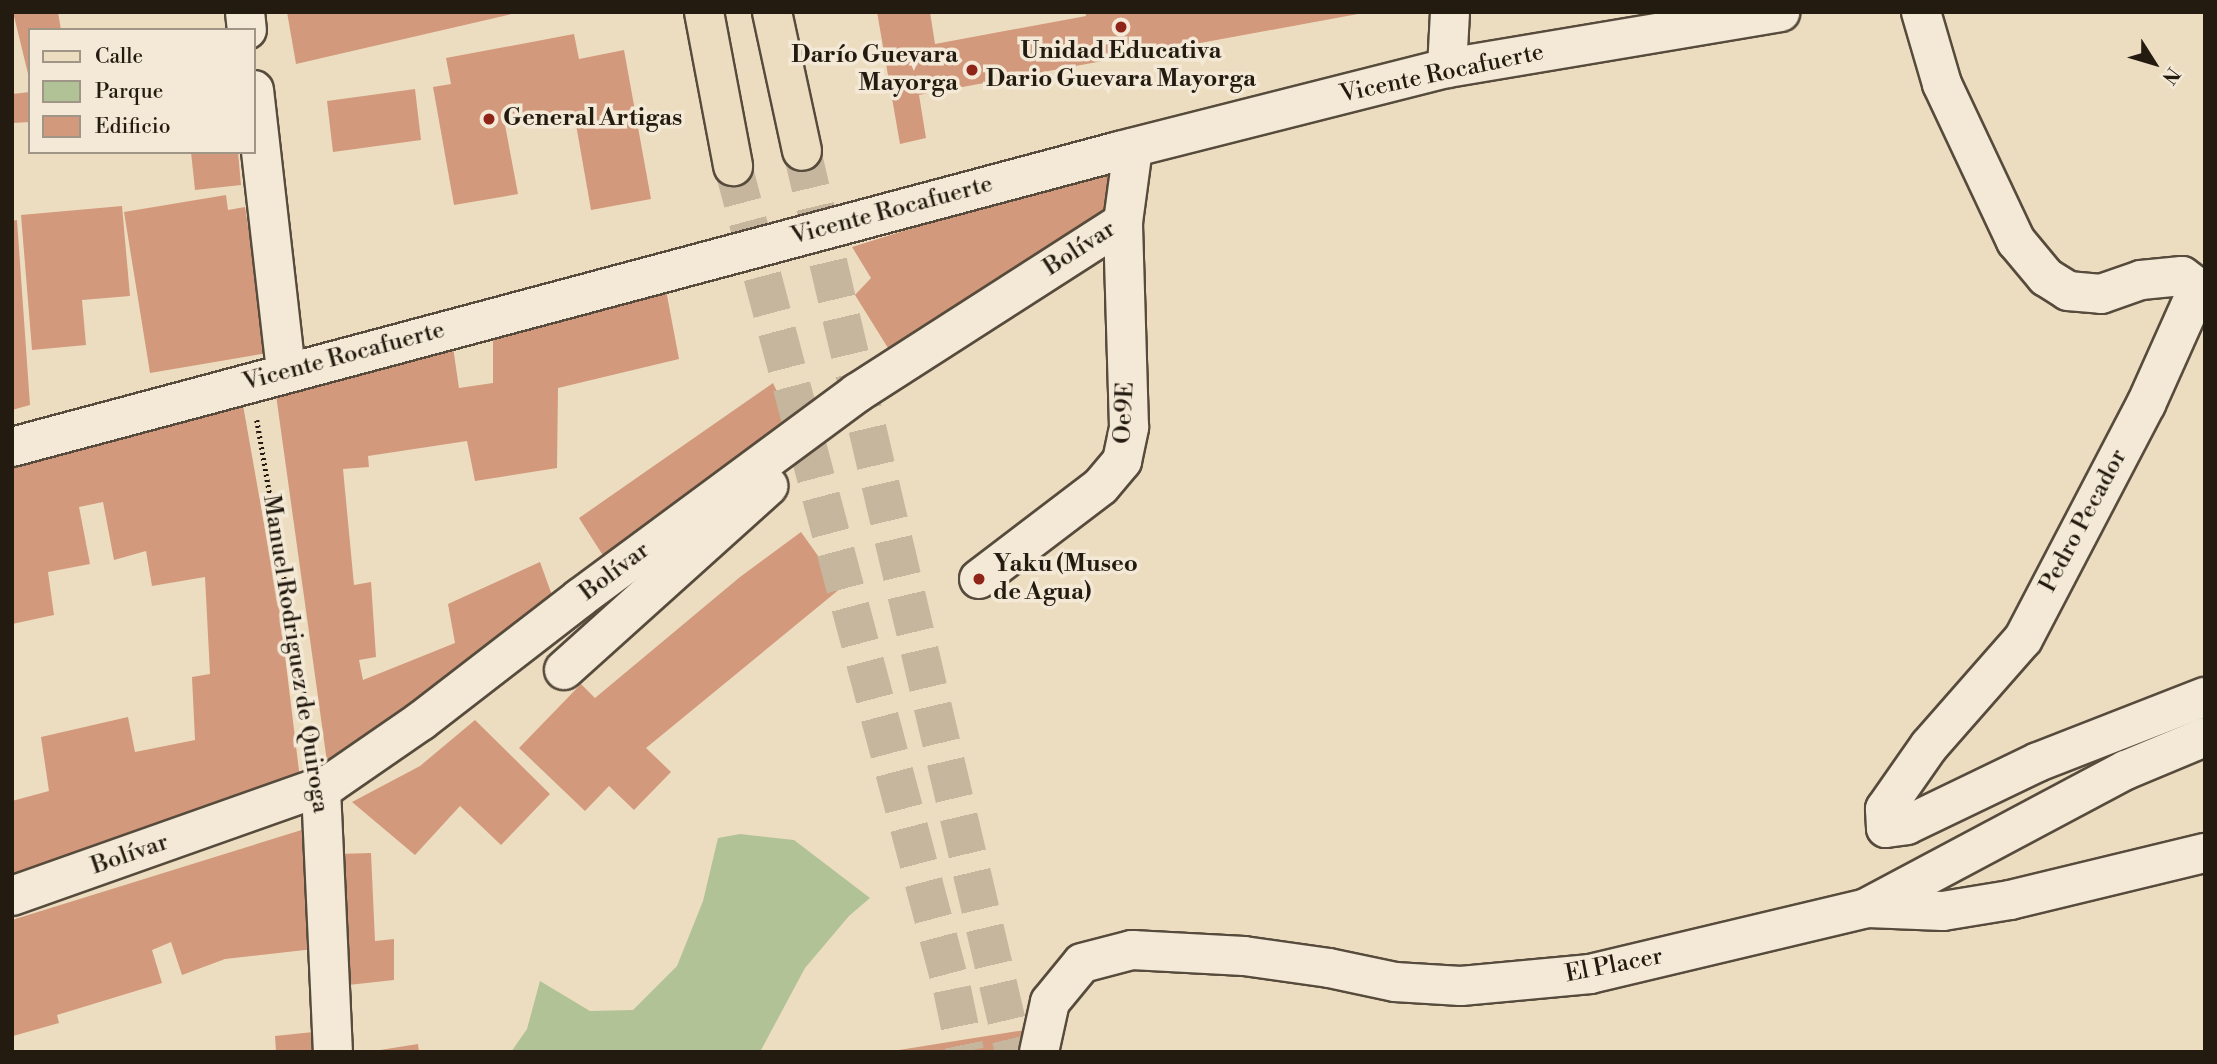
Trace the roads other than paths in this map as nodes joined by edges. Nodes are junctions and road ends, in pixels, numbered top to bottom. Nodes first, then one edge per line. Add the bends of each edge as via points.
1 (704, 12) edge
2 (772, 12) edge
3 (1450, 12) edge
4 (1780, 12) edge
5 (1922, 12) edge
6 (1447, 68) junction
7 (256, 131) edge
8 (1133, 148) junction
9 (802, 151) tunnel mouth
10 (733, 166) tunnel mouth
11 (1123, 222) junction
12 (268, 377) junction
13 (857, 393) junction
14 (12, 447) edge
15 (979, 579) dead end
16 (564, 670) dead end
17 (2205, 697) edge
18 (2205, 737) edge
19 (320, 789) junction
20 (2205, 853) edge
21 (12, 895) edge
22 (1866, 908) junction
23 (333, 1052) edge
24 (1039, 1052) edge

1 - 10 main road
2 - 9 main road
3 - 6 street
4 - 6 street, Vicente Rocafuerte
5 - 17 street, Pedro Pecador via 1948,96 2016,241 2046,277 2068,291 2101,294 2141,281 2182,276 2198,288 2146,404 2023,639 1929,746 1885,808 1886,828 1907,825 2038,762
6 - 8 street, Vicente Rocafuerte
7 - 12 street
8 - 11 street, Bolívar
8 - 12 street, Vicente Rocafuerte
11 - 13 street, Bolívar
11 - 15 street, Oe9E via 1129,427 1122,461 1101,486
12 - 14 street, Vicente Rocafuerte
13 - 16 street via 856,403 844,418
13 - 19 street, Bolívar via 421,721
18 - 22 street, El Placer via 2126,770
19 - 21 street, Bolívar
19 - 23 street, Manuel Rodriguez de Quiroga
20 - 22 street via 2010,900 1943,911
22 - 24 street, El Placer via 1590,974 1461,986 1395,982 1244,956 1132,950 1082,963 1050,1002

